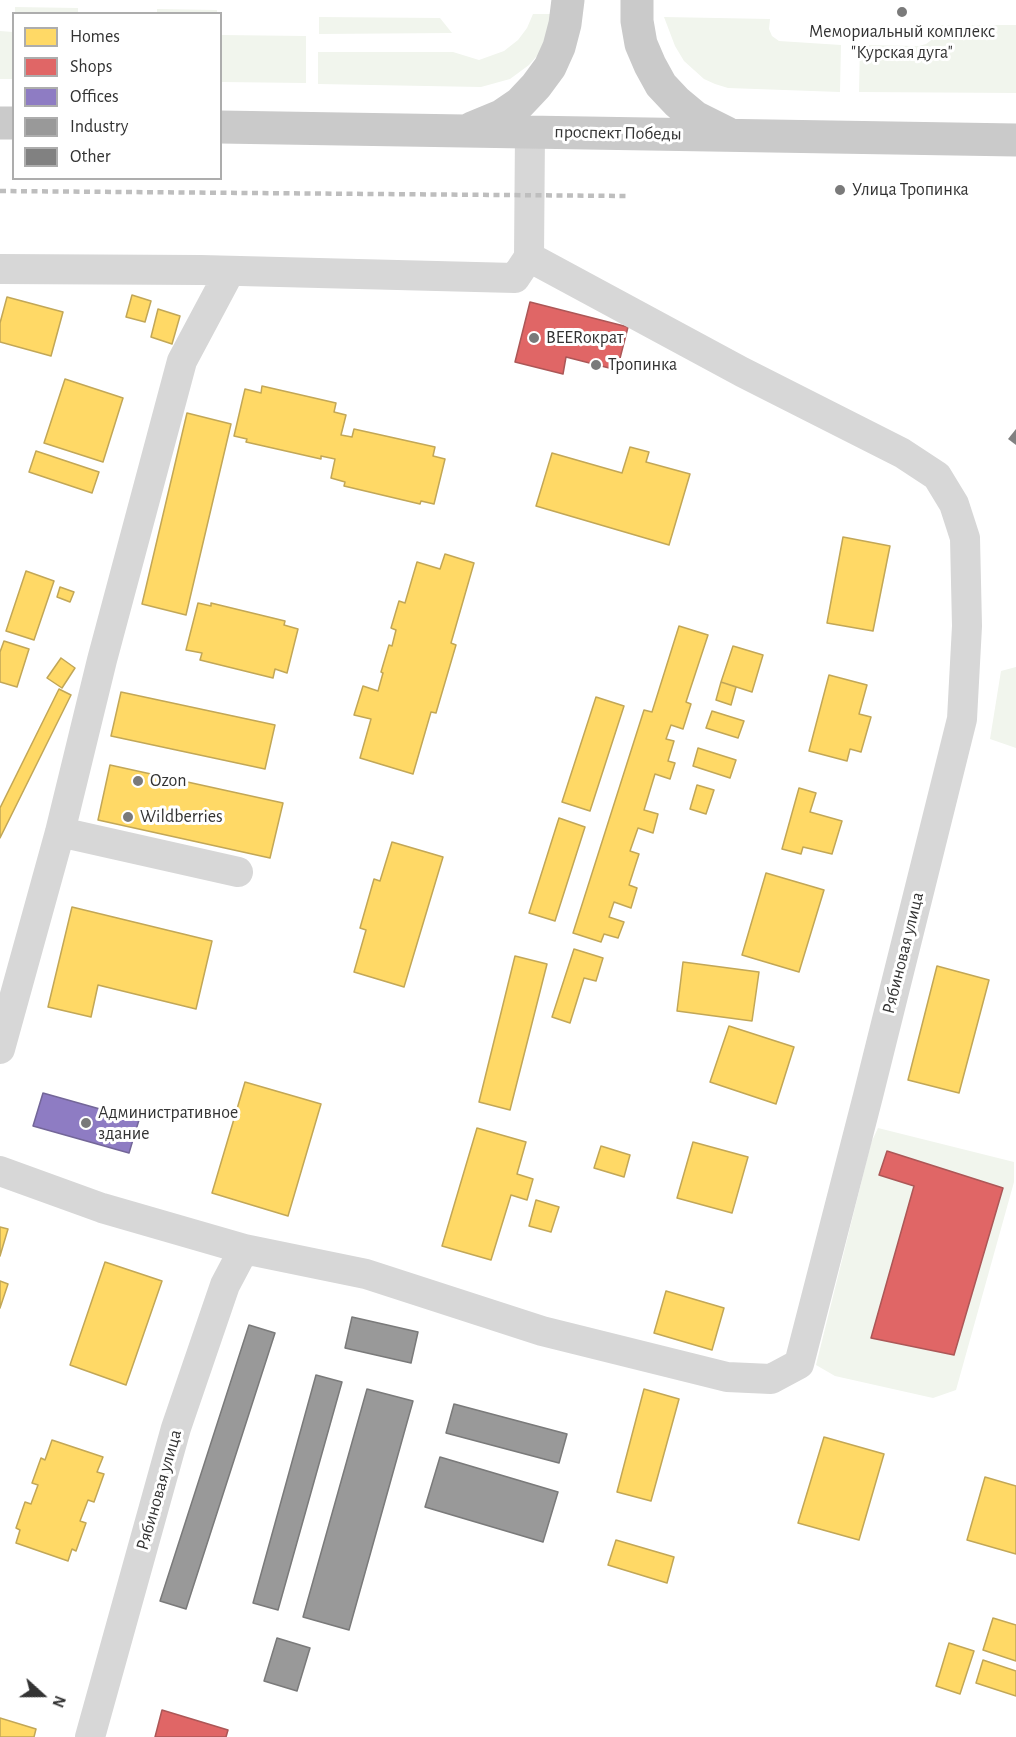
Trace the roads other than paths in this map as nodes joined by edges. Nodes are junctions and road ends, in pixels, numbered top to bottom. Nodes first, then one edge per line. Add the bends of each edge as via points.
1 (568, 0) edge
2 (637, 0) edge
3 (222, 127) edge
4 (462, 131) junction
5 (530, 132) junction
6 (733, 135) junction
7 (1016, 140) edge
8 (530, 257) junction
9 (0, 269) edge
10 (231, 271) junction
11 (60, 832) junction
12 (238, 872) dead end
13 (0, 1050) edge
14 (0, 1171) edge
15 (244, 1249) junction
16 (90, 1737) edge

1 - 4 main road via 559,46 550,68 536,86 501,116
2 - 6 main road via 641,44 662,85 694,117
3 - 4 main road, проспект Победы
4 - 5 main road, проспект Победы
5 - 6 main road, проспект Победы
5 - 8 street
6 - 7 main road, проспект Победы
8 - 10 street via 515,278
8 - 15 street, Рябиновая улица via 902,453 937,476 954,504 965,538 967,626 962,719 799,1364 771,1378 727,1377 542,1331 366,1274
9 - 10 street
10 - 11 street via 182,361
11 - 12 street
11 - 13 street
14 - 15 street via 102,1208
15 - 16 street, Рябиновая улица via 225,1285 176,1428

